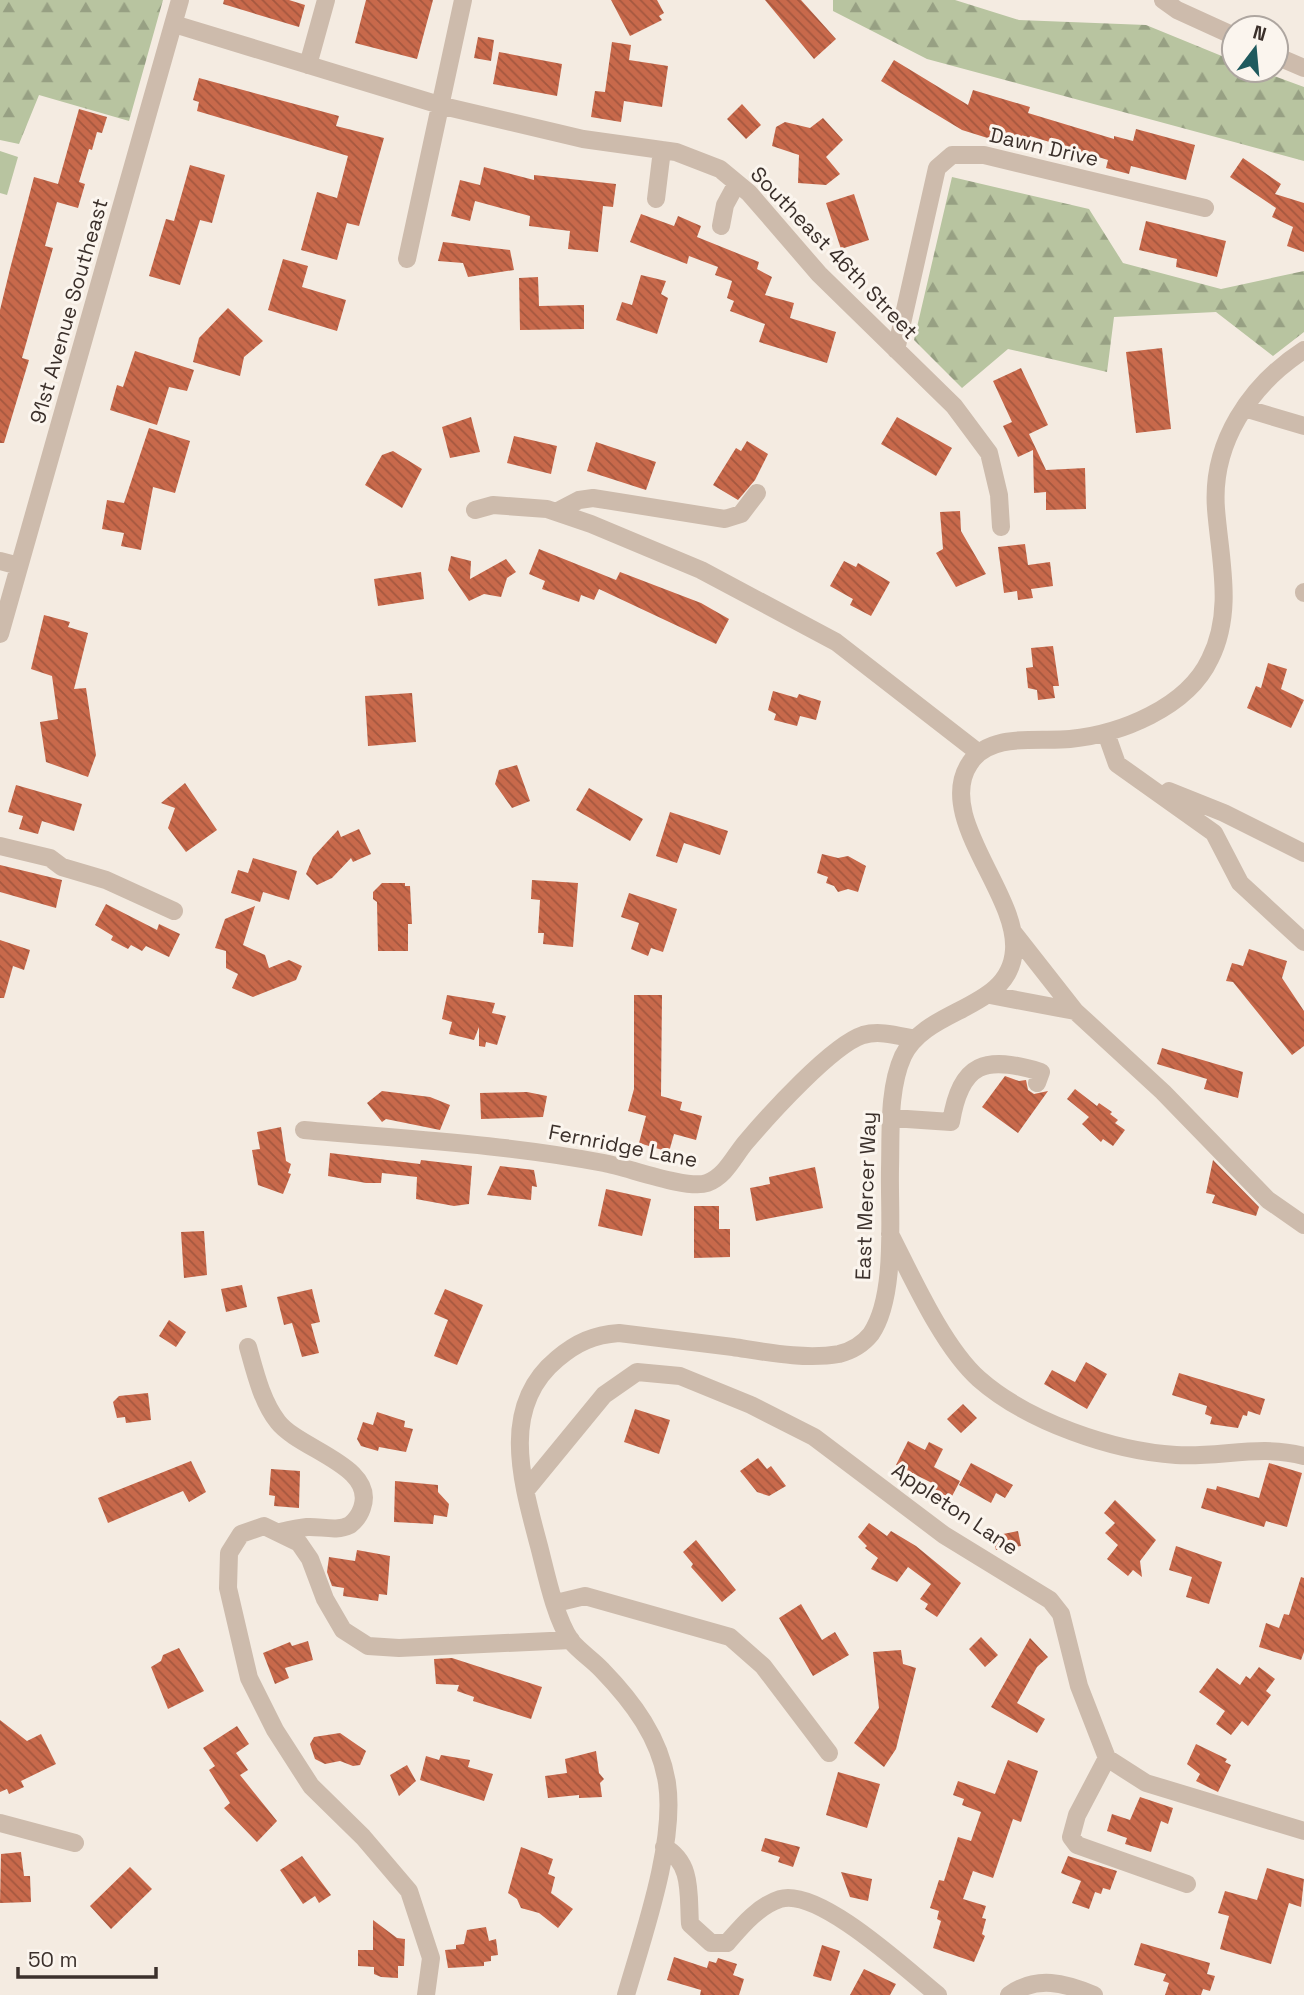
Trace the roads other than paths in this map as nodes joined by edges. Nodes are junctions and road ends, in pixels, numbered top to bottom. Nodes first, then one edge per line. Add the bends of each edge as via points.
1 (180, 0) edge
2 (326, 0) edge
3 (463, 0) edge
4 (1163, 0) edge
5 (174, 24) junction
6 (1220, 29) edge
7 (308, 65) junction
8 (443, 106) junction
9 (662, 150) junction
10 (737, 183) junction
11 (656, 199) dead end
12 (1205, 208) dead end
13 (721, 226) dead end
14 (407, 259) dead end
15 (896, 350) junction
16 (1304, 350) edge
17 (1244, 408) junction
18 (1304, 426) edge
19 (757, 493) dead end
20 (475, 510) dead end
21 (556, 512) junction
22 (1001, 527) dead end
23 (0, 561) edge
24 (19, 566) junction
25 (0, 634) edge
26 (1106, 733) junction
27 (979, 753) junction
28 (1146, 782) junction
29 (0, 846) edge
30 (1304, 853) edge
31 (174, 911) dead end
32 (1011, 929) junction
33 (1304, 942) edge
34 (990, 995) junction
35 (1075, 1011) junction
36 (915, 1039) junction
37 (1037, 1083) dead end
38 (892, 1118) junction
39 (304, 1130) dead end
40 (1304, 1226) edge
41 (889, 1231) junction
42 (248, 1347) dead end
43 (1304, 1456) edge
44 (526, 1490) junction
45 (280, 1532) junction
46 (556, 1603) junction
47 (571, 1640) junction
48 (829, 1754) dead end
49 (1107, 1758) junction
50 (0, 1823) edge
51 (1304, 1832) edge
52 (75, 1843) dead end
53 (663, 1847) junction
54 (1187, 1884) dead end
55 (426, 1995) edge
56 (626, 1995) edge
57 (938, 1995) edge
58 (1009, 1995) edge
59 (1094, 1995) edge

1 - 5 street, 91st Avenue Southeast
2 - 7 street
3 - 8 street via 441,92
4 - 6 street
5 - 7 street, Southeast 46th Street
5 - 24 street, 91st Avenue Southeast
7 - 8 street, Southeast 46th Street
8 - 9 street, Southeast 46th Street via 531,129
8 - 14 street
9 - 10 street, Southeast 46th Street via 695,157
9 - 11 street
10 - 13 street via 725,205
10 - 15 street, Southeast 46th Street via 818,274
12 - 15 street, Dawn Drive via 984,155 952,155 937,168
15 - 22 street, Southeast 46th Street via 954,406 989,453
16 - 17 street via 1276,372
17 - 18 street
17 - 26 street via 1226,440 1215,492 1224,620 1210,662 1169,705
19 - 21 street via 741,514 725,519 593,498
20 - 21 street via 514,505
21 - 27 street via 701,570 836,642
23 - 24 street
24 - 25 street, 91st Avenue Southeast
26 - 27 street via 1012,740
26 - 28 street via 1117,764
27 - 32 street, East Mercer Way via 968,765 963,782 964,815 1007,910
28 - 30 street via 1224,813
28 - 33 street via 1214,833 1240,883
29 - 31 street via 50,858 62,867 106,880
32 - 34 street, East Mercer Way via 1014,948 1009,972
32 - 35 street
34 - 35 street
34 - 36 street, East Mercer Way via 931,1024
35 - 40 street via 1163,1092 1268,1200
36 - 38 street, East Mercer Way via 904,1055 894,1088
36 - 39 street, Fernridge Lane via 879,1033 851,1041 812,1073 745,1143 730,1166 706,1184 529,1151
37 - 38 street via 1041,1072 1018,1065 975,1068 963,1082 951,1122
38 - 41 street, East Mercer Way
41 - 43 street via 950,1342 979,1379 1019,1405 1069,1430 1122,1448 1178,1455 1245,1450
41 - 44 street, East Mercer Way via 885,1296 878,1318 859,1346 845,1353 781,1354 619,1333 596,1335 572,1346 545,1368 520,1416 519,1463
42 - 45 street via 260,1388 277,1422 297,1441 352,1471 362,1482 366,1498 350,1524
44 - 46 street, East Mercer Way
44 - 49 street, Appleton Lane via 604,1395 637,1372 680,1376 751,1405 814,1437 944,1535 1056,1605 1079,1686
45 - 47 street via 299,1543 310,1559 343,1630 368,1646
45 - 55 street via 264,1526 241,1534 229,1553 228,1588 249,1678 311,1786 410,1891 431,1958
46 - 47 street, East Mercer Way
46 - 48 street via 585,1596 730,1637 763,1666
47 - 53 street, East Mercer Way via 622,1692 659,1748 667,1784
49 - 51 street via 1146,1783
49 - 54 street via 1077,1815 1071,1838 1077,1845
50 - 52 street
53 - 56 street, East Mercer Way
53 - 57 street via 677,1854 686,1871 690,1924 711,1943 727,1943 748,1919 781,1898 805,1901 847,1921
58 - 59 street via 1023,1986 1045,1982 1068,1984

